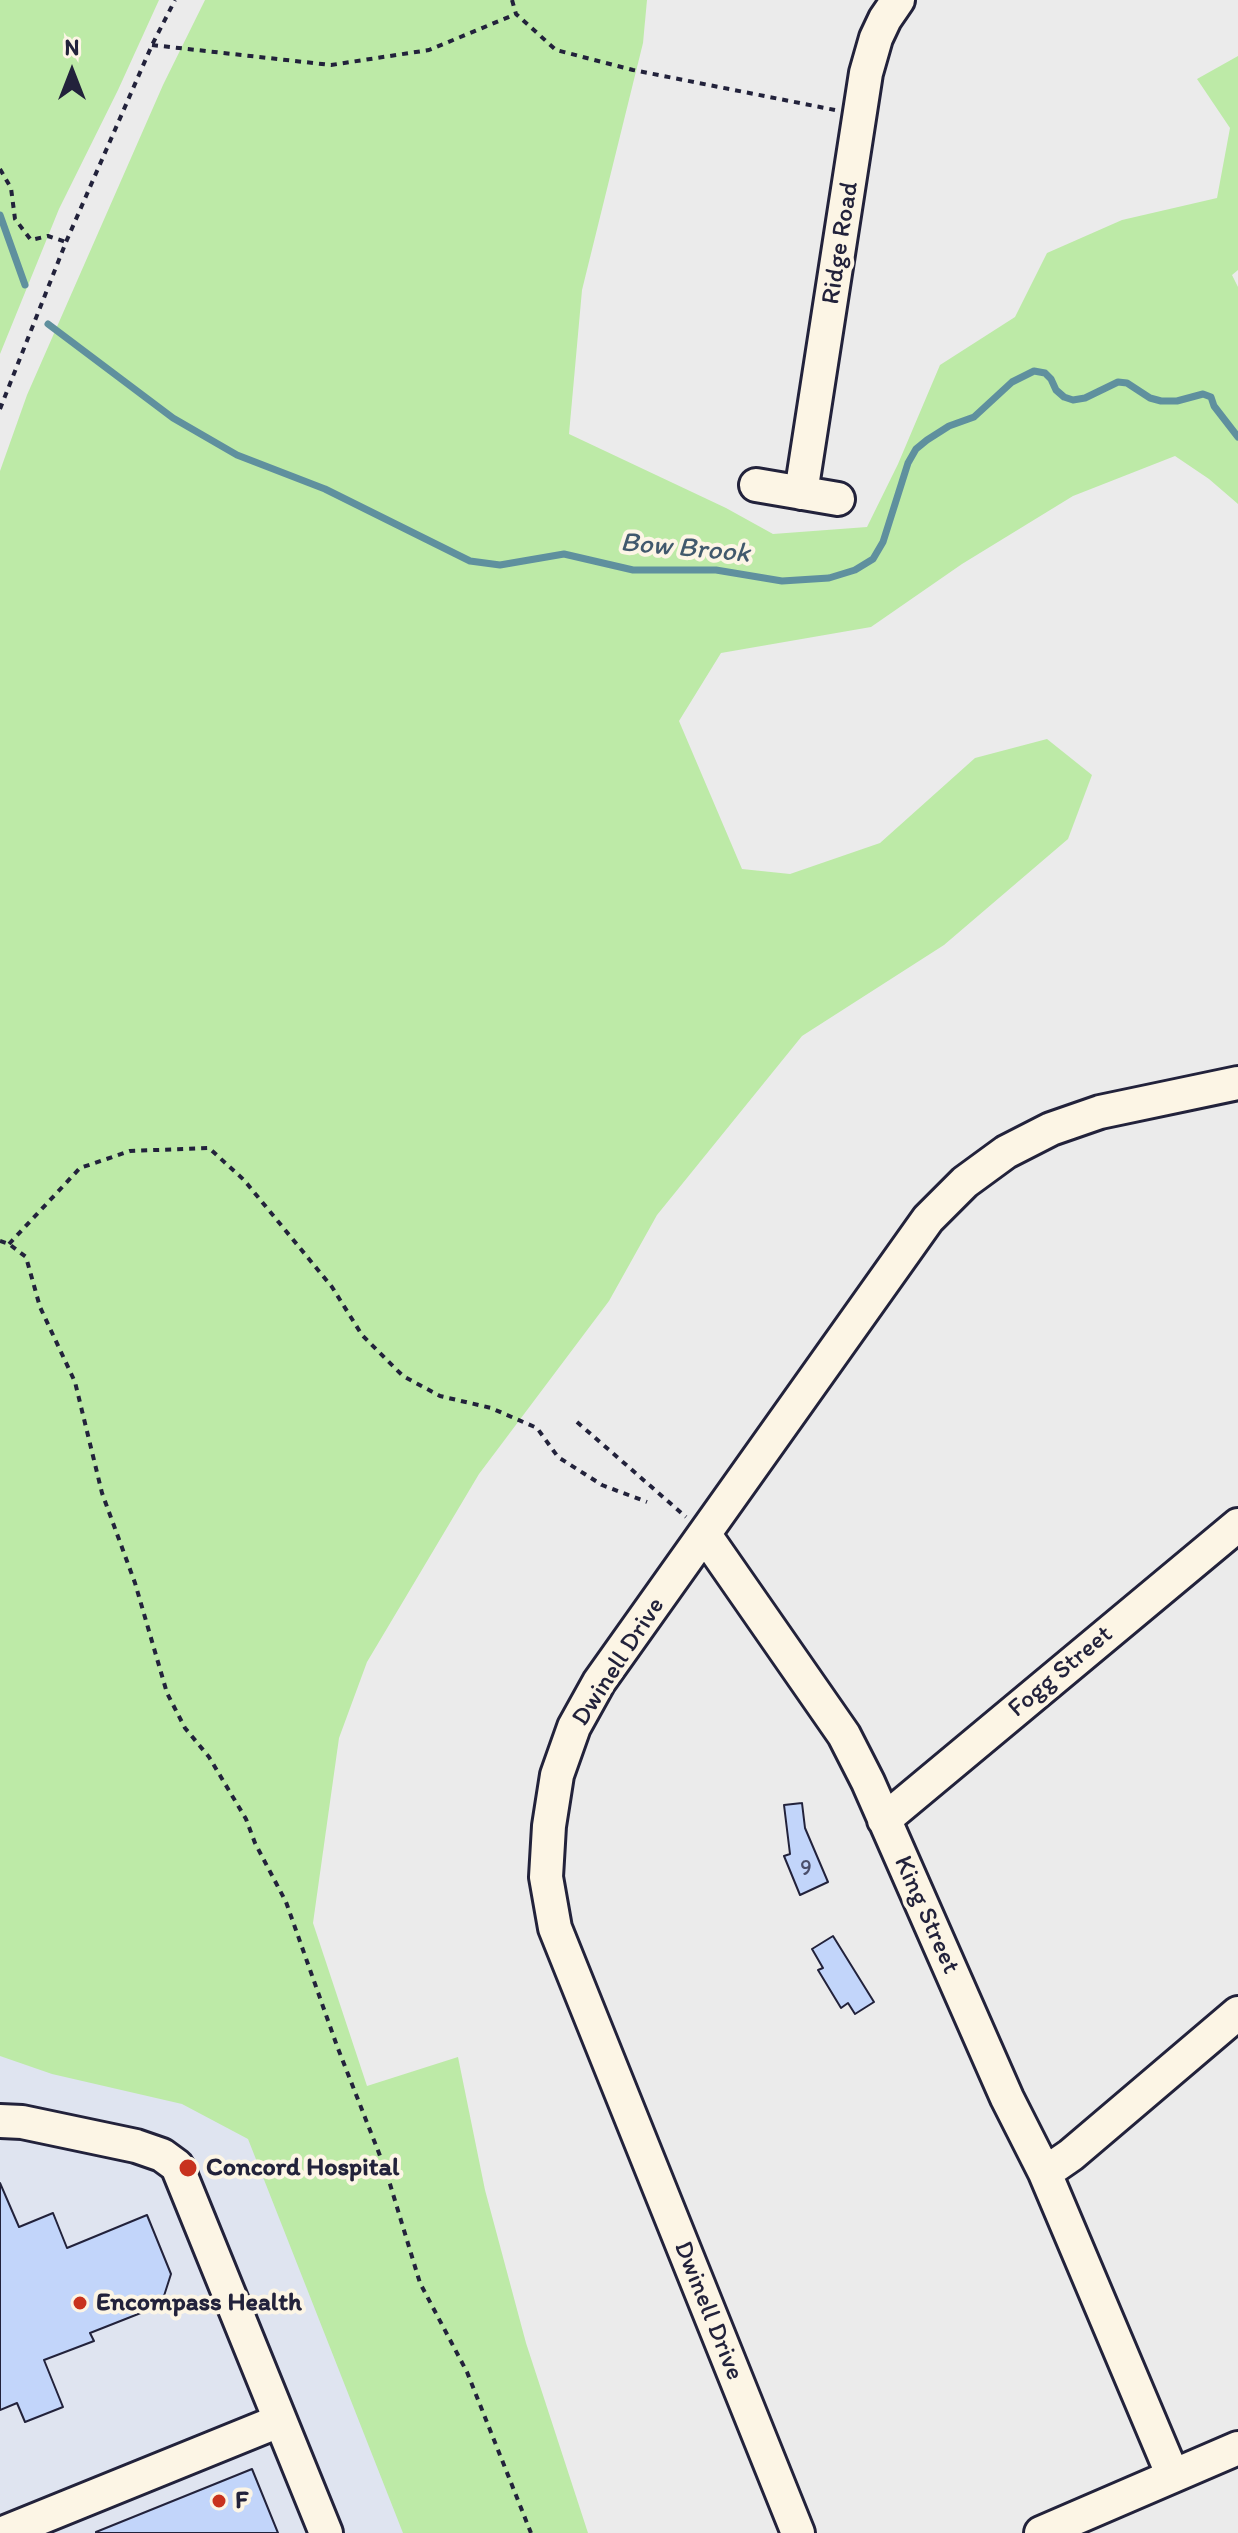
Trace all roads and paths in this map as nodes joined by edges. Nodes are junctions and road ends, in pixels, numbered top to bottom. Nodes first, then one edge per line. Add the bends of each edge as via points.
1 (175, 0) edge
2 (512, 0) edge
3 (898, 0) edge
4 (516, 14) junction
5 (152, 45) junction
6 (861, 115) junction
7 (0, 169) edge
8 (66, 242) junction
9 (0, 409) edge
10 (756, 485) dead end
11 (801, 493) junction
12 (838, 499) dead end
13 (1232, 1092) edge
14 (0, 1241) edge
15 (9, 1244) junction
16 (577, 1422) dead end
17 (647, 1502) dead end
18 (1238, 1525) edge
19 (705, 1535) junction
20 (884, 1820) junction
21 (1238, 2013) edge
22 (0, 2121) edge
23 (1045, 2173) junction
24 (279, 2421) junction
25 (1238, 2448) edge
26 (1173, 2476) junction
27 (3, 2533) edge
28 (326, 2533) edge
29 (531, 2533) edge
30 (798, 2533) edge
31 (1041, 2533) edge

1 - 5 path
2 - 4 path
3 - 6 street, Ridge Road via 873,47
4 - 5 path via 429,50 331,65
4 - 6 path via 556,50
5 - 8 path
6 - 11 street, Ridge Road
7 - 8 path via 11,188 15,219 31,240 48,236
8 - 9 path
10 - 11 street
11 - 12 street
13 - 19 street, Dwinell Drive via 1100,1112 1006,1152 965,1182 928,1219
14 - 15 path
15 - 17 path via 80,1168 130,1151 209,1148 244,1180 332,1287 362,1335 403,1376 440,1396 491,1408 537,1428 558,1457 602,1485
15 - 29 path via 26,1257 40,1307 75,1382 102,1493 167,1693 246,1819 286,1902 386,2171 420,2283 467,2372
16 - 19 path
18 - 20 street, Fogg Street
19 - 20 street, King Street via 844,1735
19 - 30 street, Dwinell Drive via 599,1682 574,1727 557,1775 546,1877 555,1928
20 - 23 street, King Street
21 - 23 street
22 - 24 street via 136,2146 177,2166
23 - 26 street, King Street
24 - 27 street
24 - 28 street
25 - 26 street
26 - 31 street

